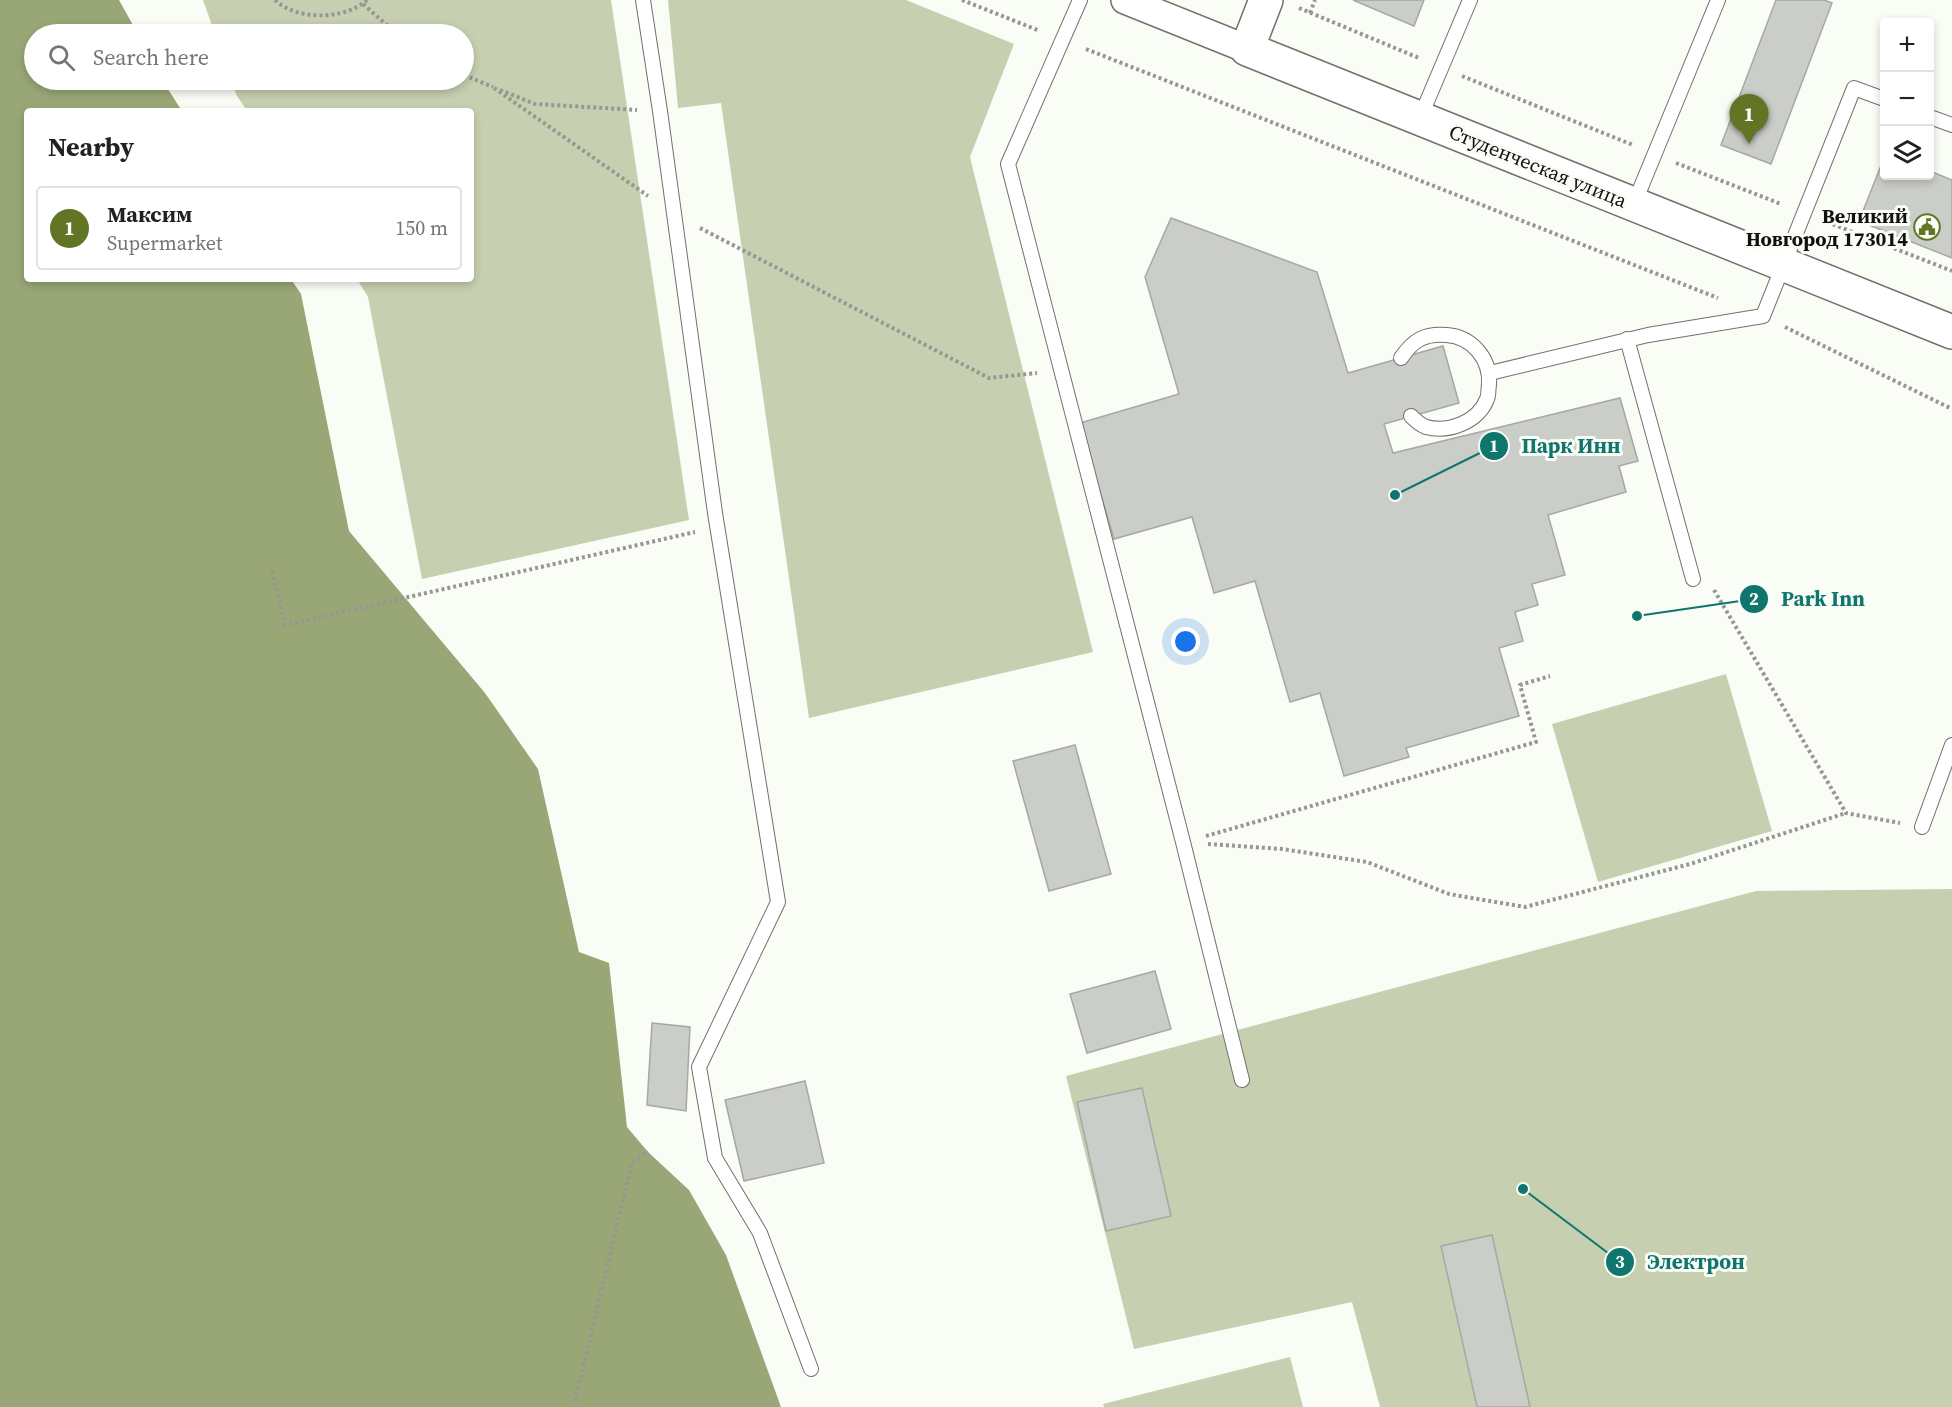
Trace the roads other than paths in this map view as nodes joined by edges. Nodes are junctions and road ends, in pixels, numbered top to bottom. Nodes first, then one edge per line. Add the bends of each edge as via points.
1 (643, 0) edge
2 (1080, 0) edge
3 (1125, 0) edge
4 (1470, 0) edge
5 (1718, 0) edge
6 (1278, 2) edge
7 (1247, 49) junction
8 (1880, 98) edge
9 (1420, 118) junction
10 (1934, 119) edge
11 (1952, 125) edge
12 (1634, 204) junction
13 (1784, 264) junction
14 (1952, 332) edge
15 (1627, 339) junction
16 (1401, 358) dead end
17 (1490, 373) junction
18 (1411, 416) dead end
19 (1693, 579) road end
20 (1952, 745) edge
21 (1922, 827) road end
22 (1242, 1080) dead end
23 (811, 1369) dead end

1 - 23 lane via 717,527 778,902 699,1067 716,1158 760,1233
2 - 22 lane via 1008,164
3 - 7 street, Студенческая улица
4 - 9 lane
5 - 12 lane
6 - 7 street
7 - 9 street, Студенческая улица
8 - 13 lane via 1854,88
9 - 12 street, Студенческая улица
10 - 11 lane
12 - 13 street, Студенческая улица
13 - 14 street, Студенческая улица
13 - 15 lane via 1763,316
15 - 17 lane
15 - 19 lane
16 - 17 lane via 1410,344 1433,333 1458,336 1479,350
17 - 18 lane via 1487,399 1472,419 1450,429 1424,427
20 - 21 lane

